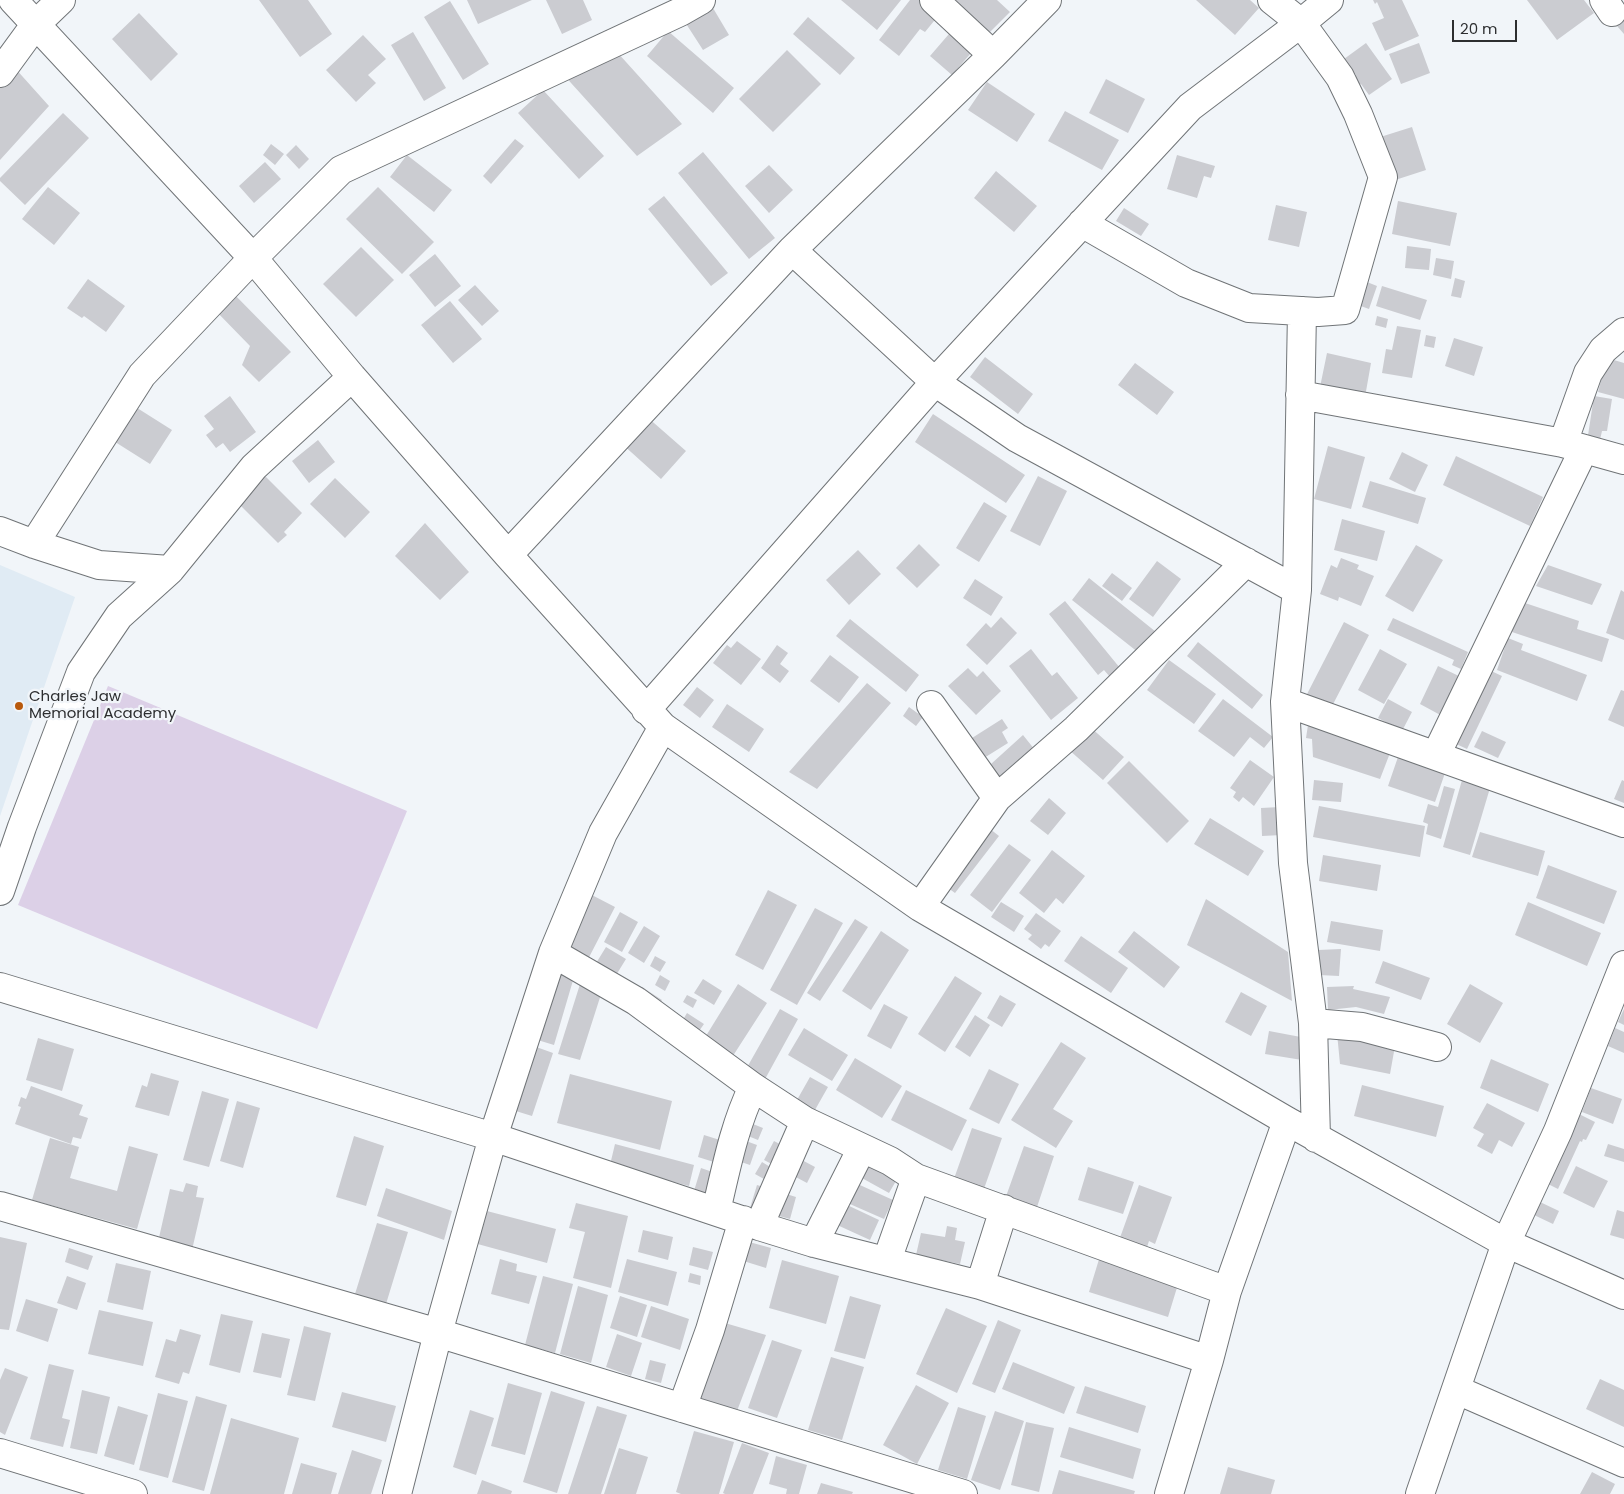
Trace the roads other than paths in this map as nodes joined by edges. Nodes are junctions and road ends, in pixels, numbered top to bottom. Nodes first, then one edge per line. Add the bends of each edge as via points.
1 (12, 0) edge
2 (62, 0) edge
3 (701, 0) edge
4 (934, 0) edge
5 (1047, 0) edge
6 (1272, 0) edge
7 (1328, 0) edge
8 (1301, 23) junction
9 (35, 25) junction
10 (993, 55) junction
11 (0, 73) edge
12 (1082, 222) junction
13 (792, 250) junction
14 (253, 258) junction
15 (1302, 311) junction
16 (1624, 332) edge
17 (352, 377) junction
18 (935, 382) junction
19 (1300, 395) junction
20 (1573, 446) junction
21 (1624, 460) edge
22 (0, 531) edge
23 (34, 544) junction
24 (508, 555) junction
25 (1246, 562) junction
26 (170, 570) junction
27 (1297, 590) junction
28 (1285, 702) junction
29 (931, 705) dead end
30 (655, 718) junction
31 (1436, 755) junction
32 (997, 798) junction
33 (1624, 823) edge
34 (0, 891) edge
35 (920, 907) junction
36 (553, 953) junction
37 (1624, 965) edge
38 (0, 987) edge
39 (1313, 1024) junction
40 (1437, 1047) dead end
41 (752, 1087) junction
42 (805, 1121) junction
43 (1287, 1121) junction
44 (493, 1137) junction
45 (1316, 1138) junction
46 (862, 1148) junction
47 (916, 1178) junction
48 (0, 1206) edge
49 (1004, 1209) junction
50 (716, 1211) junction
51 (751, 1223) junction
52 (814, 1243) junction
53 (1506, 1243) junction
54 (887, 1260) junction
55 (980, 1285) junction
56 (1227, 1291) junction
57 (1624, 1295) edge
58 (438, 1333) junction
59 (1209, 1360) junction
60 (1457, 1390) junction
61 (682, 1408) junction
62 (0, 1453) edge
63 (1624, 1463) edge
64 (133, 1494) edge
65 (398, 1494) edge
66 (963, 1494) edge
67 (1169, 1494) edge
68 (1420, 1494) edge

1 - 9 street
2 - 9 street
3 - 14 street via 341,170
4 - 10 street
5 - 10 street
6 - 8 street
7 - 8 street
8 - 12 street via 1190,107
8 - 15 street via 1340,77 1383,177 1345,310
9 - 11 street
9 - 14 street
10 - 13 street
12 - 15 street via 1186,283 1249,308
12 - 18 street
13 - 18 street
13 - 24 street
14 - 17 street
14 - 23 street via 142,375
15 - 19 street
16 - 20 street via 1603,350 1588,373
17 - 24 street
17 - 26 street via 254,467
18 - 25 street via 1017,438
18 - 30 street
19 - 20 street
19 - 27 street
20 - 21 street
20 - 31 street
22 - 23 street
23 - 26 street via 99,565
24 - 30 street
25 - 27 street
25 - 32 street via 1076,729
26 - 34 street via 119,616 81,672
27 - 28 street
28 - 31 street
28 - 39 street via 1293,863
29 - 32 street
30 - 35 street
30 - 36 street
31 - 33 street
32 - 35 street
35 - 43 street
36 - 41 street via 636,1001
36 - 44 street
37 - 53 street via 1558,1131
38 - 44 street
39 - 40 street via 1362,1027
39 - 45 street
41 - 42 street
41 - 50 street via 734,1132
42 - 46 street
42 - 51 street
43 - 45 street
43 - 56 street
44 - 50 street
44 - 58 street
45 - 53 street
46 - 47 street
46 - 52 street
47 - 49 street
47 - 54 street
48 - 58 street
49 - 55 street
49 - 56 street
50 - 51 street
51 - 52 street
51 - 61 street
52 - 54 street
53 - 57 street
53 - 60 street
54 - 55 street
55 - 59 street
56 - 59 street
58 - 61 street
58 - 65 street
59 - 67 street
60 - 63 street
60 - 68 street
61 - 66 street
62 - 64 street

